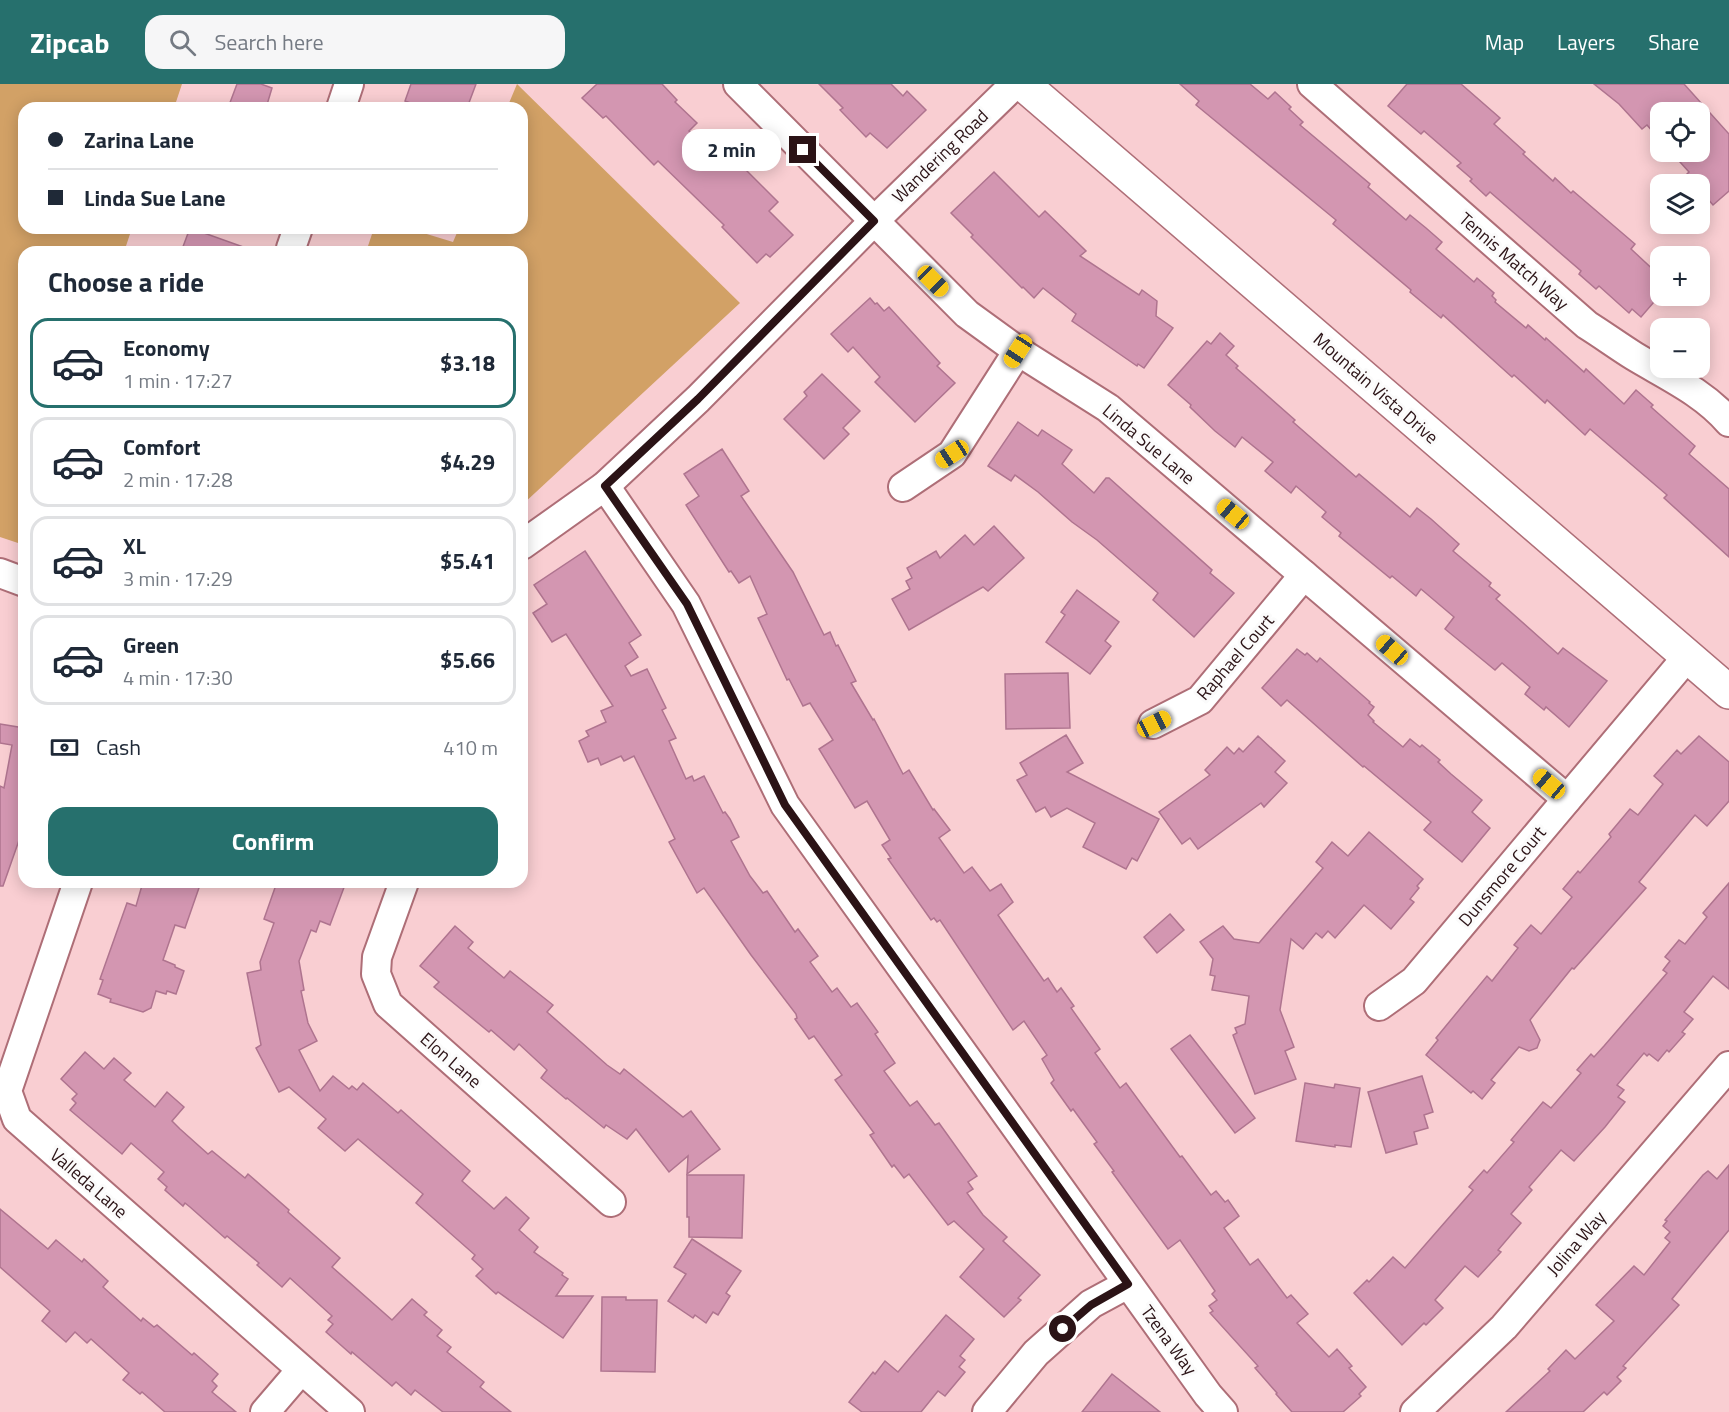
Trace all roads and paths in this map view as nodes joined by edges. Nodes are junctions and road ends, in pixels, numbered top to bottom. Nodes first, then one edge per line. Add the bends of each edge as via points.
1 (349, 84) edge
2 (738, 84) edge
3 (1015, 84) edge
4 (1023, 84) edge
5 (1312, 84) edge
6 (343, 102) edge
7 (874, 221) junction
8 (1018, 351) junction
9 (1729, 422) edge
10 (605, 486) junction
11 (903, 486) dead end
12 (528, 541) edge
13 (0, 573) edge
14 (1304, 575) junction
15 (18, 580) edge
16 (1687, 657) junction
17 (1729, 692) edge
18 (1154, 724) dead end
19 (1567, 799) junction
20 (76, 888) edge
21 (402, 888) edge
22 (1379, 1006) dead end
23 (1729, 1066) edge
24 (611, 1202) dead end
25 (1128, 1284) junction
26 (301, 1370) junction
27 (265, 1412) edge
28 (350, 1412) edge
29 (987, 1412) edge
30 (1223, 1412) edge
31 (1415, 1412) edge

1 - 6 street
2 - 7 street, Linda Sue Lane
3 - 7 street, Wandering Road
4 - 16 main road, Mountain Vista Drive
5 - 9 street, Tennis Match Way via 1587,325 1682,383
7 - 8 street, Linda Sue Lane via 967,314
7 - 10 street, Wandering Road via 698,399
8 - 11 street via 952,454
8 - 14 street, Linda Sue Lane via 1108,408
10 - 12 street, Wandering Road
10 - 25 street, Tzena Way via 687,604 785,805
13 - 15 street
14 - 18 street, Raphael Court via 1200,700
14 - 19 street, Linda Sue Lane
16 - 17 main road, Mountain Vista Drive
16 - 19 street, Dunsmore Court
19 - 22 street, Dunsmore Court via 1414,981
20 - 26 street, Valleda Lane via 7,1091 17,1119
21 - 24 street, Elon Lane via 377,957 376,974 388,1004
23 - 31 street, Jolina Way via 1503,1327
25 - 29 street via 1091,1305 1036,1353
25 - 30 street, Tzena Way
26 - 27 street
26 - 28 street, Valleda Lane

